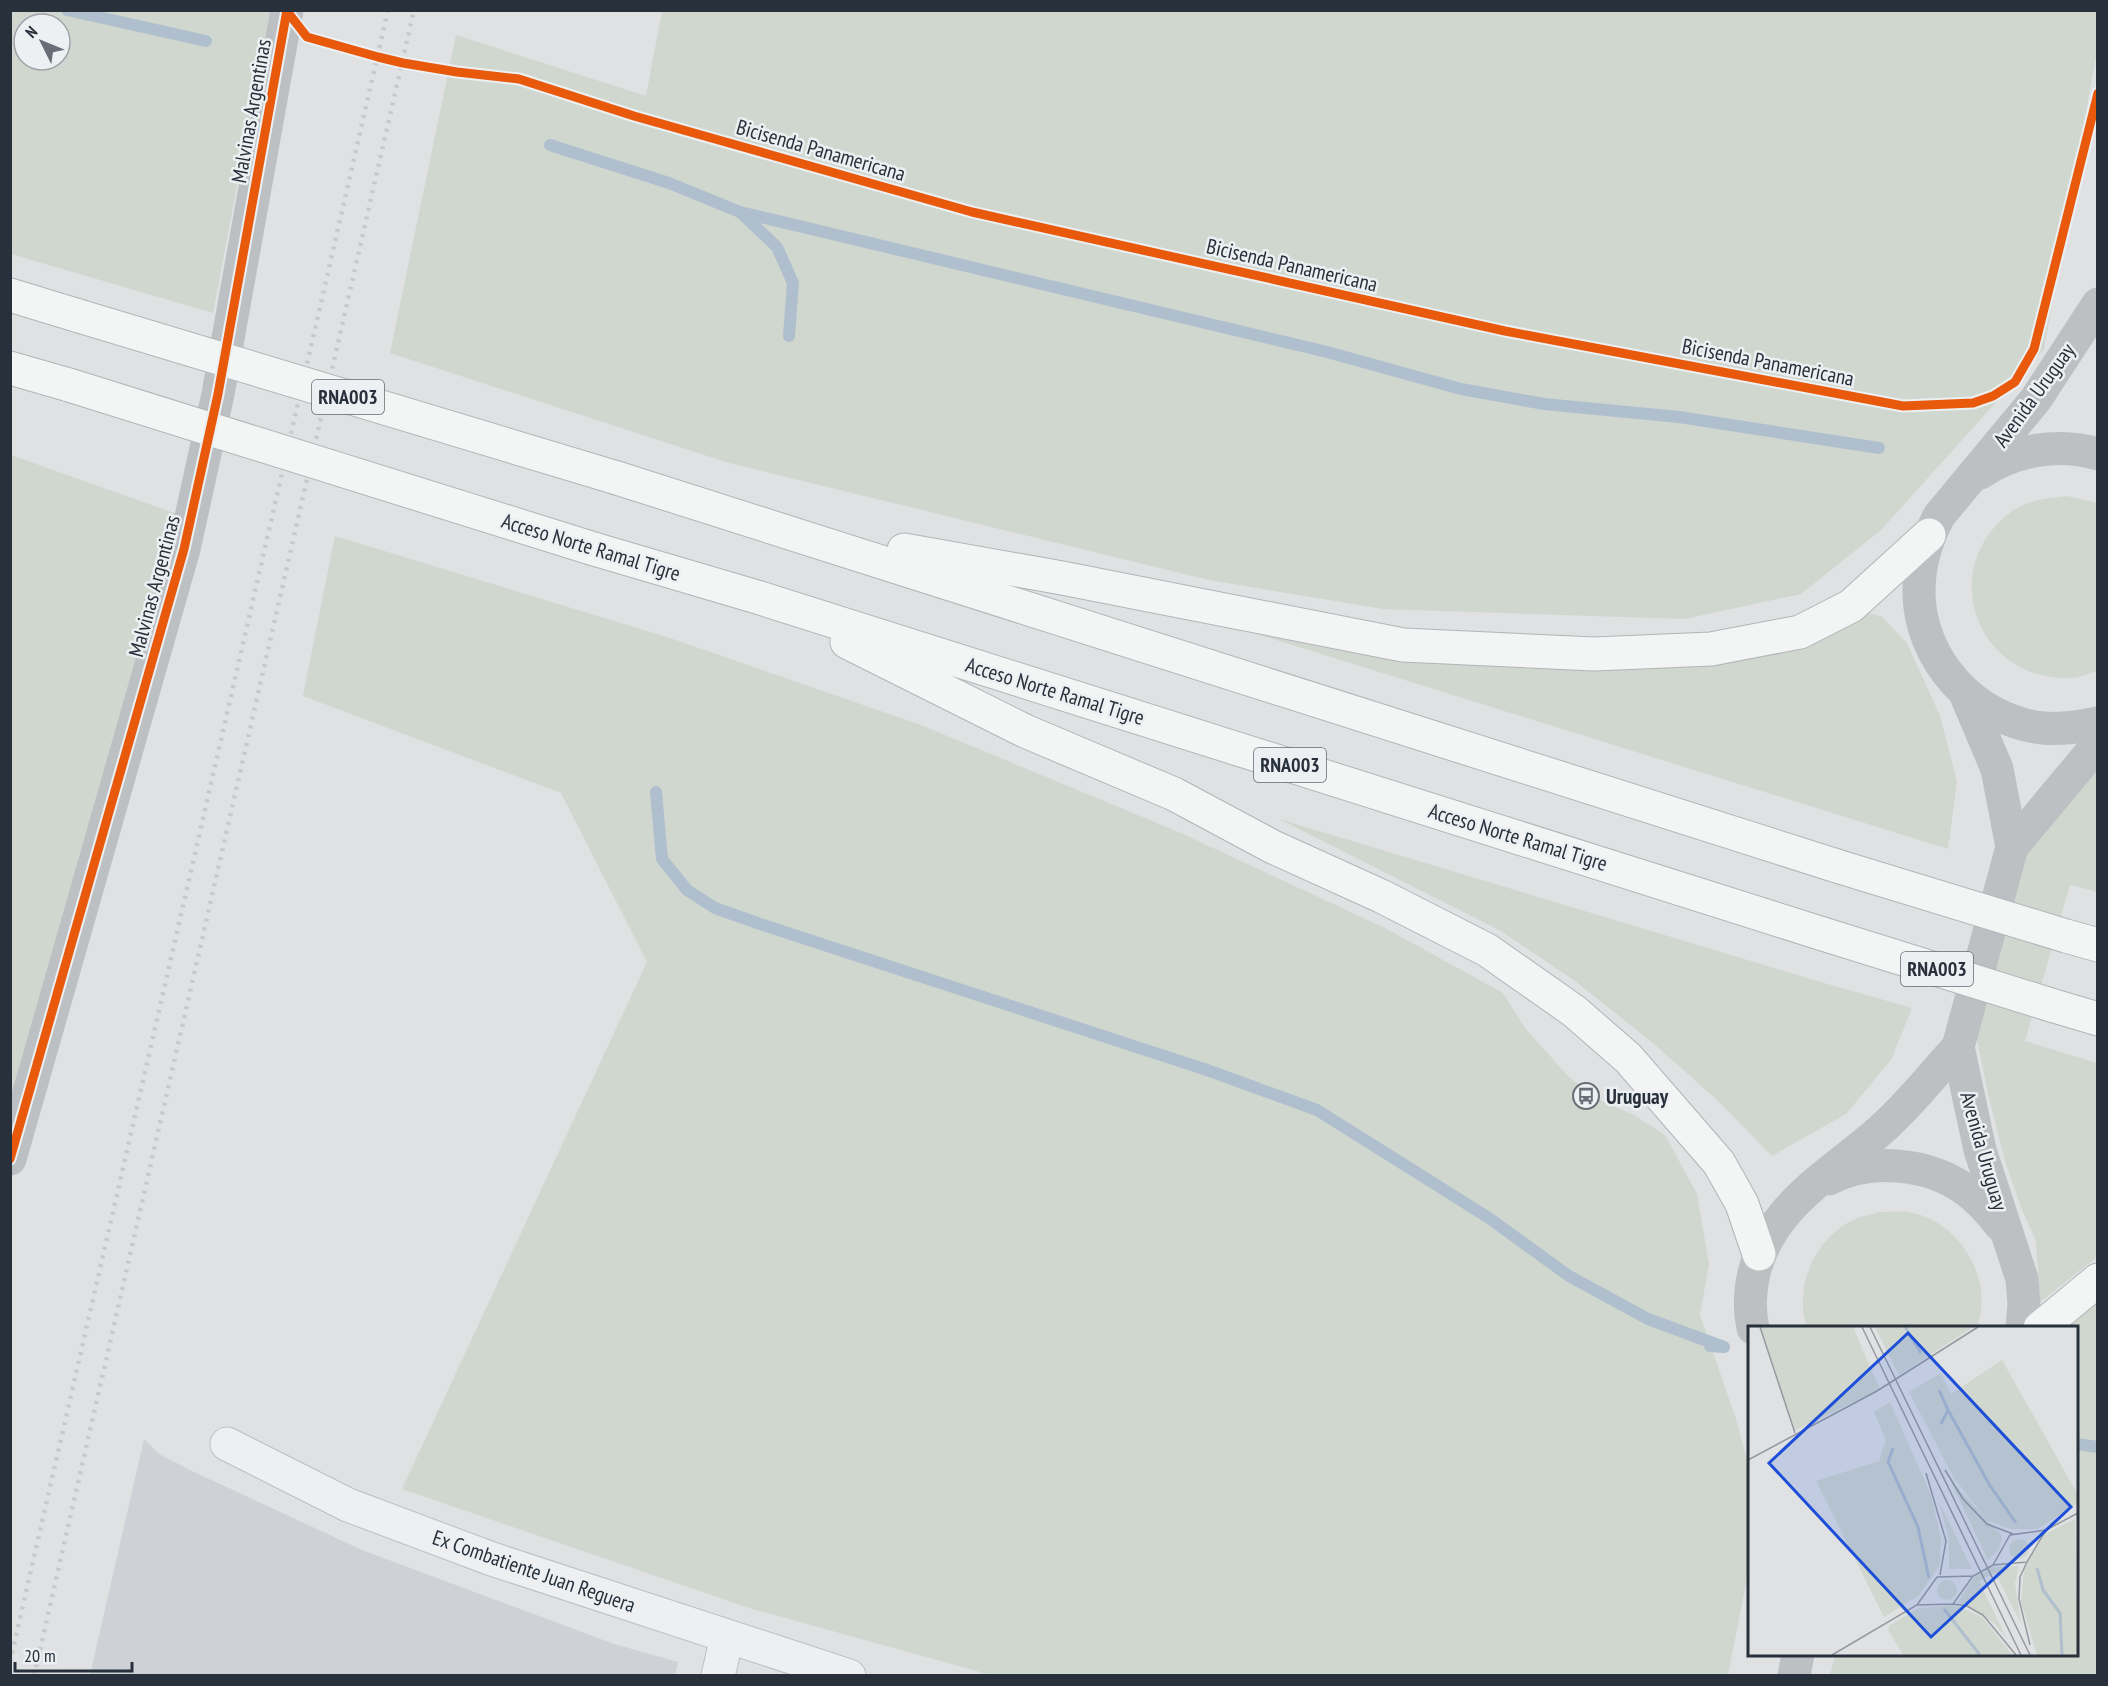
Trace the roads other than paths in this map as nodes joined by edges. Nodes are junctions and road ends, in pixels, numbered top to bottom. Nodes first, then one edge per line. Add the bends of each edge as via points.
1 (287, 10) edge
2 (10, 295) edge
3 (2097, 304) edge
4 (10, 368) edge
5 (2097, 454) edge
6 (1967, 483) junction
7 (778, 528) junction
8 (1929, 535) junction
9 (757, 597) junction
10 (1965, 693) junction
11 (2097, 723) edge
12 (2097, 744) edge
13 (2012, 848) junction
14 (2097, 945) edge
15 (2097, 1019) edge
16 (1958, 1047) junction
17 (10, 1159) edge
18 (1810, 1189) junction
19 (1759, 1254) junction
20 (2015, 1255) junction
21 (2097, 1280) edge
22 (1752, 1326) edge
23 (2022, 1326) edge
24 (2042, 1326) edge
25 (227, 1444) dead end
26 (727, 1637) junction
27 (1798, 1656) edge
28 (718, 1676) edge
29 (849, 1676) edge
30 (1794, 1676) edge

1 - 17 main road, Malvinas Argentinas via 218,394 184,549
2 - 7 highway, RNA003, bridge
3 - 6 main road, Avenida Uruguay via 2036,399
4 - 9 highway, Acceso Norte Ramal Tigre / RNA003, bridge
5 - 6 main road, Avenida Uruguay via 2053,448 2022,453 1993,465
6 - 8 main road, Avenida Uruguay via 1952,498
7 - 8 highway via 1062,578 1403,645 1594,654 1711,649 1800,632 1851,606
7 - 14 highway, RNA003, bridge via 1840,867
8 - 10 main road, Avenida Uruguay via 1921,563 1922,620 1945,672
9 - 15 highway, Acceso Norte Ramal Tigre / RNA003, bridge
9 - 19 highway via 1025,731 1174,794 1274,848 1487,950 1574,1011 1628,1058 1719,1163 1742,1204
10 - 11 main road, Avenida Uruguay via 1988,710 2042,728
10 - 13 main road, Avenida Uruguay via 1997,769
12 - 13 main road, Avenida Uruguay
13 - 16 main road, Avenida Uruguay
16 - 18 main road, Avenida Uruguay via 1884,1127
16 - 20 main road, Avenida Uruguay via 1980,1150
18 - 19 main road, Avenida Uruguay via 1789,1207
18 - 20 main road, Avenida Uruguay via 1861,1168 1915,1168 1966,1190 1987,1208 2004,1230
19 - 22 main road, Avenida Uruguay via 1751,1286
20 - 23 main road, Avenida Uruguay via 2024,1304
21 - 24 highway
25 - 26 street, Ex Combatiente Juan Reguera via 348,1505 492,1559
26 - 28 street
26 - 29 street, Ex Combatiente Juan Reguera
27 - 30 main road

